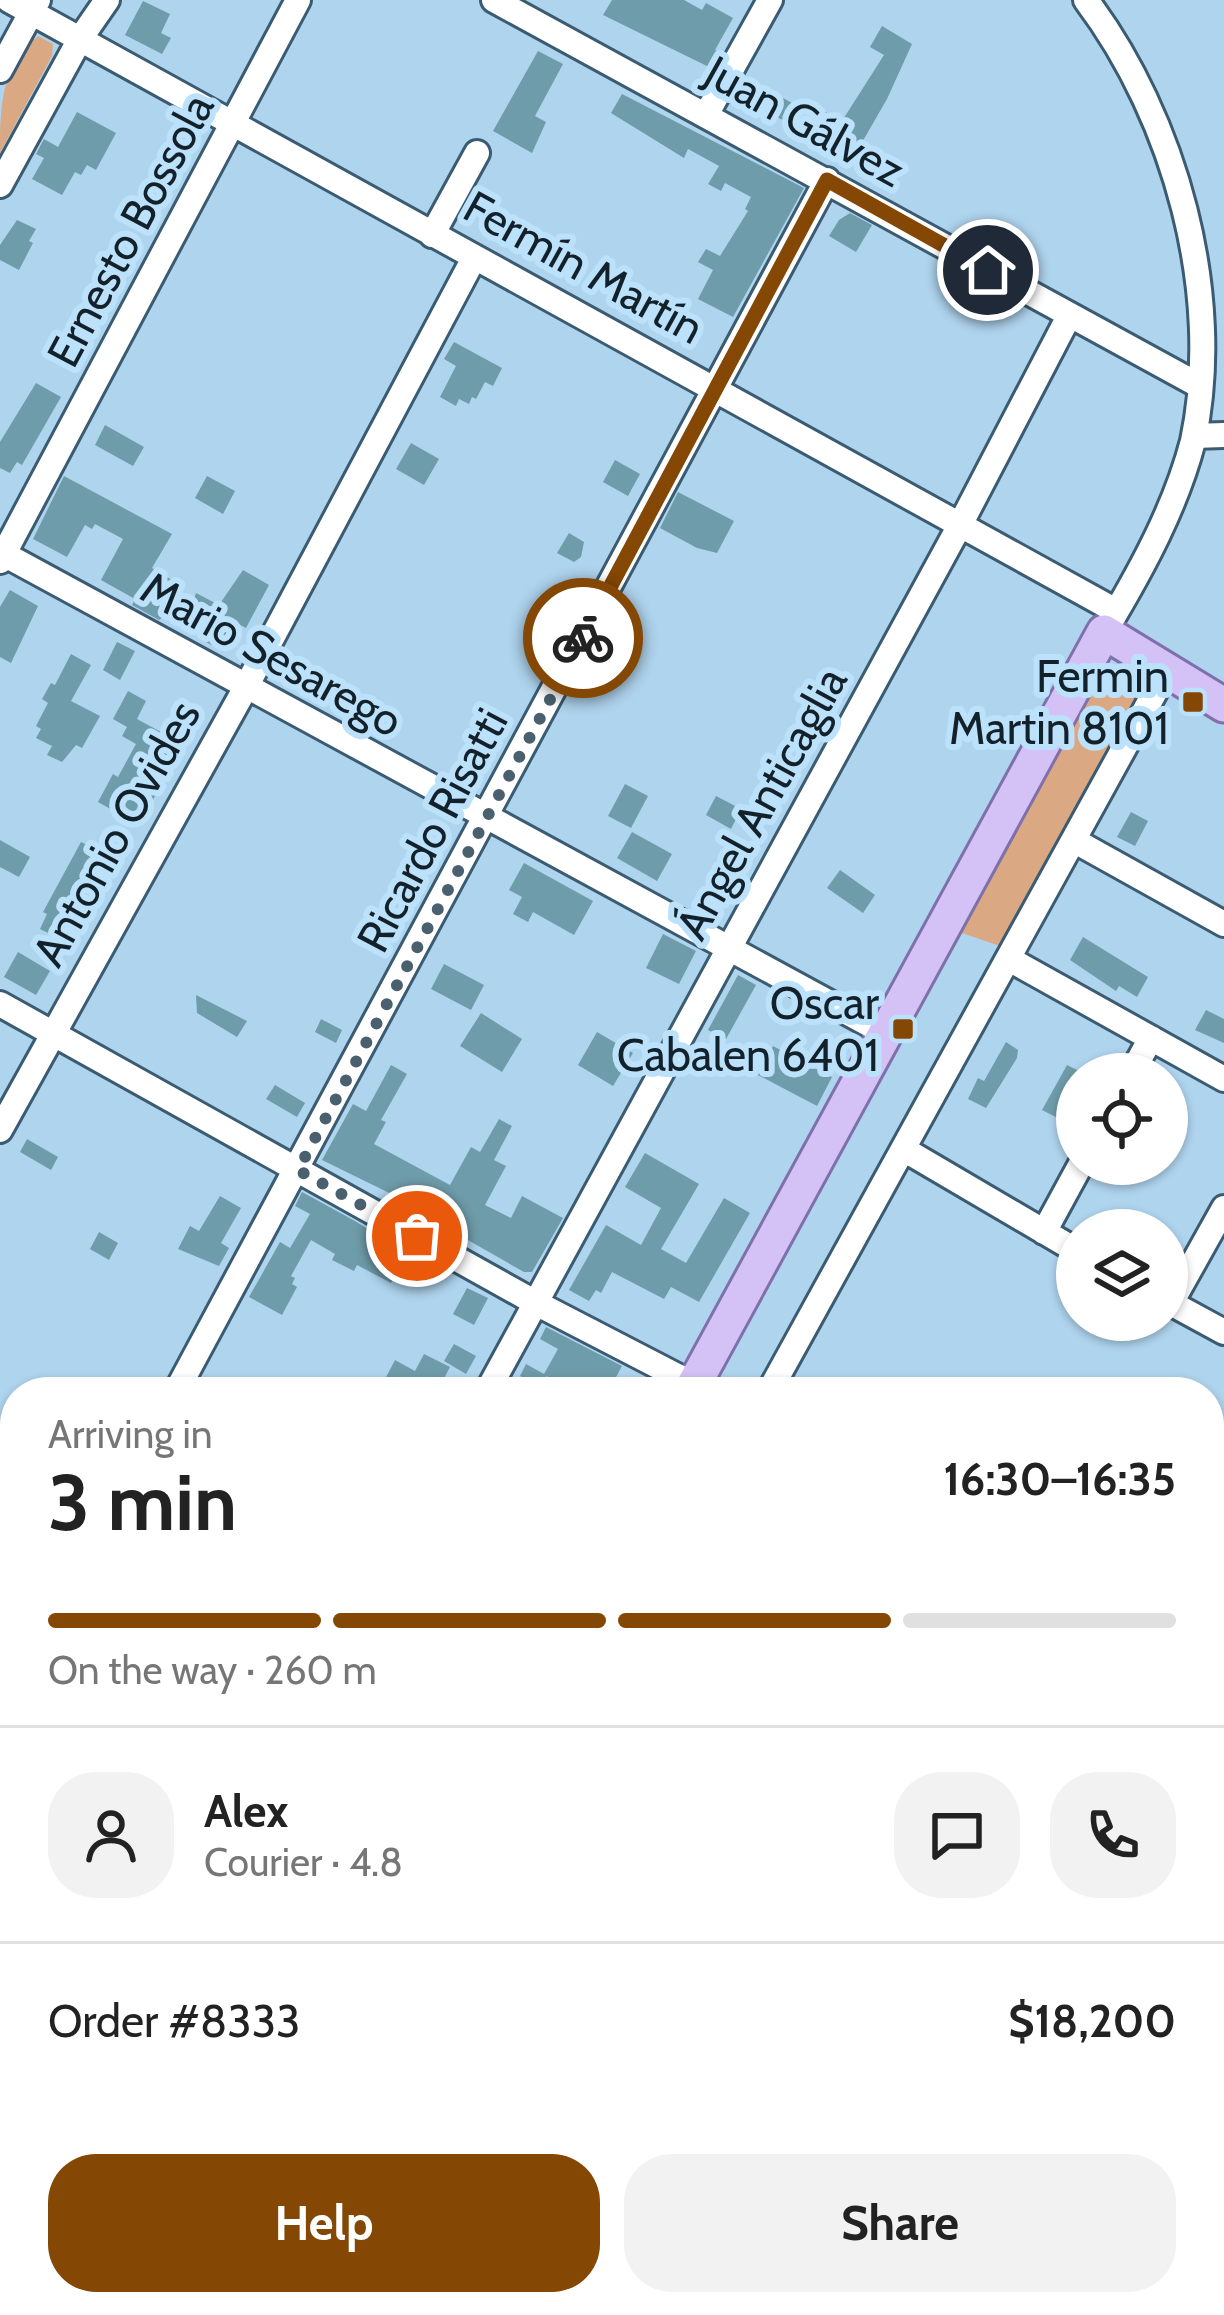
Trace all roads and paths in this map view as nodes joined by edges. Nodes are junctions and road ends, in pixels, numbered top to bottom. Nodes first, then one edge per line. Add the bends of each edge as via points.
1 (107, 0) edge
2 (298, 0) edge
3 (494, 0) edge
4 (770, 0) edge
5 (1086, 0) edge
6 (26, 4) edge
7 (80, 39) junction
8 (0, 70) edge
9 (706, 115) junction
10 (234, 126) junction
11 (477, 153) dead end
12 (827, 180) junction
13 (0, 184) edge
14 (432, 235) junction
15 (474, 258) junction
16 (1069, 316) junction
17 (1201, 386) junction
18 (717, 392) junction
19 (1224, 435) edge
20 (1194, 436) junction
21 (960, 525) junction
22 (1, 556) edge
23 (1110, 622) junction
24 (1166, 672) junction
25 (246, 687) junction
26 (1224, 705) edge
27 (486, 818) junction
28 (1075, 841) junction
29 (1224, 923) edge
30 (730, 949) junction
31 (1010, 959) junction
32 (0, 1004) edge
33 (53, 1032) junction
34 (885, 1033) junction
35 (1151, 1038) junction
36 (1143, 1053) edge
37 (1224, 1079) edge
38 (0, 1130) edge
39 (905, 1150) junction
40 (298, 1170) junction
41 (1069, 1185) edge
42 (1224, 1208) edge
43 (1043, 1232) junction
44 (1056, 1239) edge
45 (1188, 1270) edge
46 (536, 1303) junction
47 (1188, 1312) edge
48 (1224, 1332) edge
49 (184, 1377) edge
50 (495, 1377) edge
51 (674, 1377) edge
52 (705, 1377) edge
53 (777, 1377) edge

1 - 7 street
2 - 10 street, Ernesto Bossola
3 - 9 street, Juan Gálvez
4 - 9 street
5 - 17 street via 1154,120 1190,214 1200,265
6 - 7 street, Fermín Martín
6 - 8 street
7 - 10 street, Fermín Martín
7 - 13 street
9 - 12 street, Juan Gálvez
10 - 14 street, Fermín Martín
10 - 22 street, Ernesto Bossola
11 - 14 street
12 - 16 street, Juan Gálvez
12 - 18 street, Ricardo Risatti
14 - 15 street, Fermín Martín
15 - 18 street, Fermín Martín
15 - 25 street, Antonio Ovides
16 - 17 street, Juan Gálvez
16 - 21 street, Ángel Anticaglia
17 - 20 street
18 - 21 street, Fermín Martín
18 - 27 street, Ricardo Risatti
19 - 20 street
20 - 23 street via 1166,516
21 - 23 street, Fermín Martín
21 - 30 street, Ángel Anticaglia
22 - 25 street, Mario Sesarego
23 - 24 main road, Fermín Martín
23 - 34 main road
24 - 26 main road, Fermín Martín
24 - 28 street
25 - 27 street, Mario Sesarego
25 - 33 street, Antonio Ovides
27 - 30 street, Mario Sesarego
27 - 40 street, Ricardo Risatti
28 - 29 street
28 - 31 street
30 - 34 street, Mario Sesarego
30 - 46 street, Ángel Anticaglia
31 - 35 street
31 - 39 street
32 - 33 street
33 - 38 street, Antonio Ovides
33 - 40 street
34 - 52 main road
35 - 36 street
35 - 37 street
39 - 43 street
39 - 53 street
40 - 46 street
40 - 49 street, Ricardo Risatti
41 - 43 street
42 - 45 street
43 - 44 street
46 - 50 street, Ángel Anticaglia
46 - 51 street
47 - 48 street

